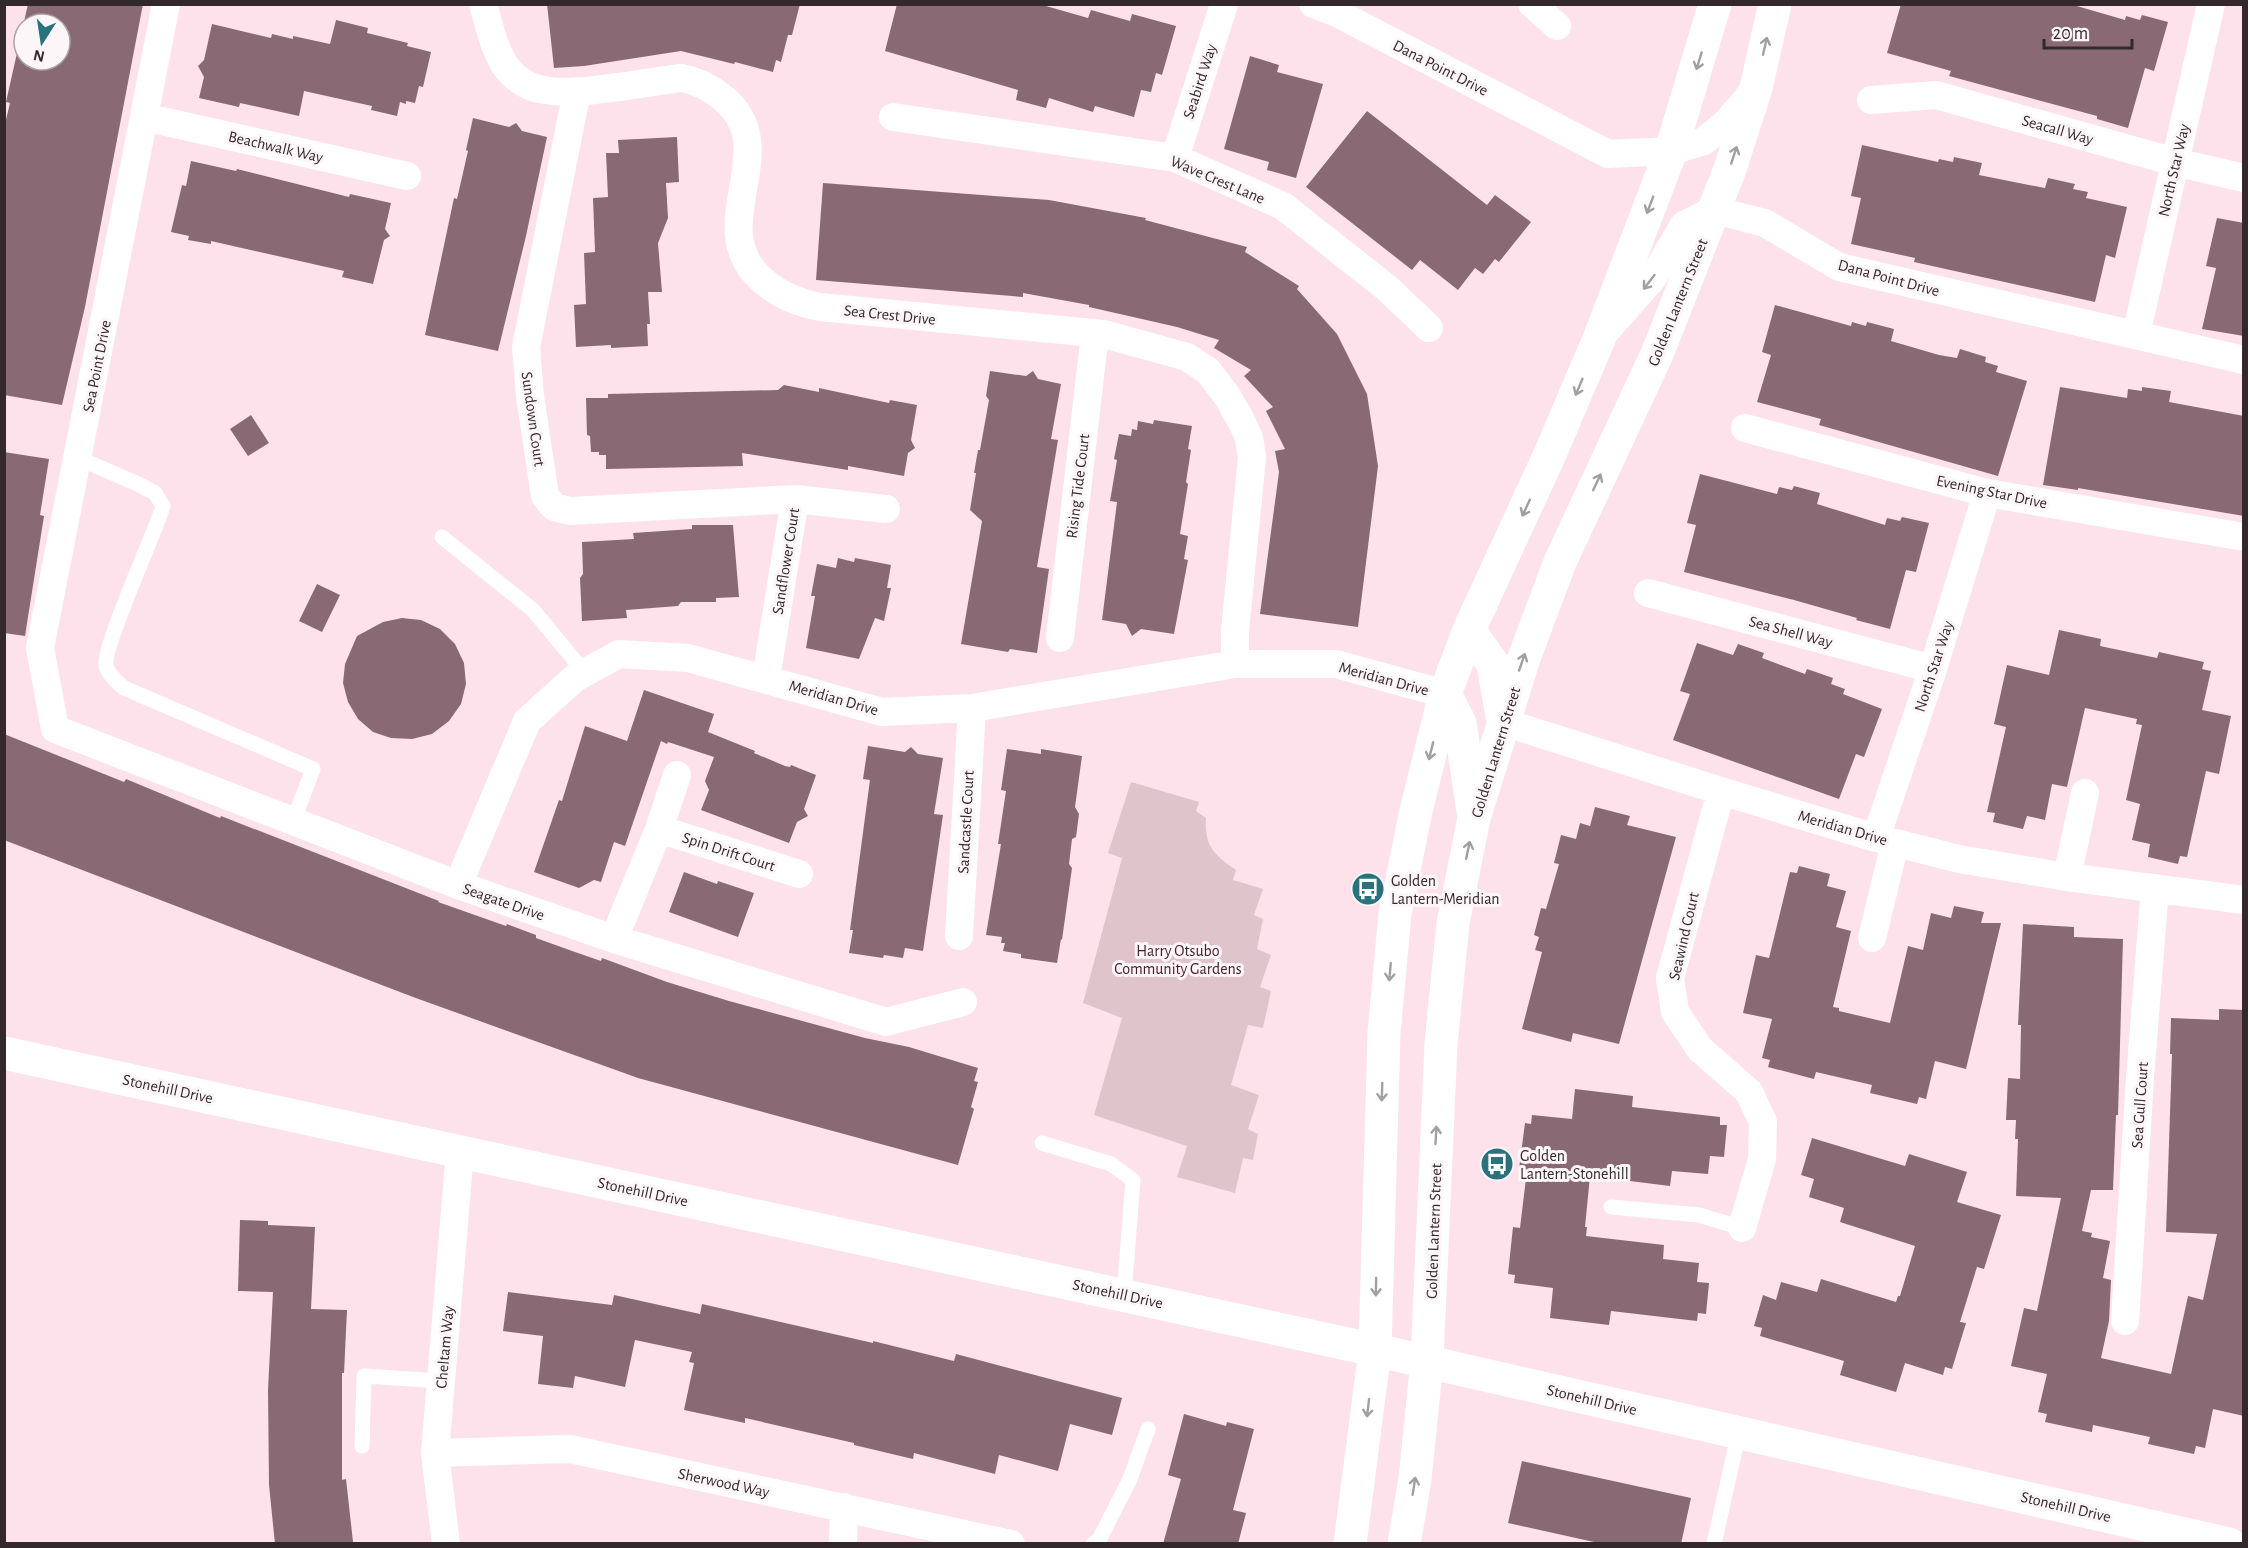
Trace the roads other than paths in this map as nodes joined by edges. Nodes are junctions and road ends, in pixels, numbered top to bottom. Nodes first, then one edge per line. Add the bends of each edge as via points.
1 (166, 4) edge
2 (483, 4) edge
3 (1224, 4) edge
4 (1532, 4) edge
5 (1716, 4) edge
6 (1775, 4) edge
7 (2211, 4) edge
8 (1330, 7) edge
9 (1557, 26) dead end
10 (1756, 88) junction
11 (577, 91) junction
12 (1871, 100) dead end
13 (144, 117) junction
14 (893, 117) dead end
15 (1671, 151) junction
16 (1175, 158) junction
17 (2175, 162) junction
18 (407, 176) dead end
19 (2244, 178) edge
20 (1714, 210) junction
21 (1429, 328) dead end
22 (1095, 333) junction
23 (2136, 335) junction
24 (1599, 339) junction
25 (2244, 360) edge
26 (1745, 428) dead end
27 (78, 458) junction
28 (1987, 493) junction
29 (795, 499) junction
30 (886, 509) dead end
31 (442, 537) dead end
32 (2244, 537) edge
33 (1648, 593) dead end
34 (1469, 630) junction
35 (1060, 638) dead end
36 (1235, 664) junction
37 (1933, 669) junction
38 (585, 673) junction
39 (766, 678) junction
40 (1445, 694) junction
41 (972, 708) junction
42 (1503, 722) junction
43 (55, 729) joint
44 (677, 775) dead end
45 (1721, 791) junction
46 (2085, 793) dead end
47 (1474, 818) junction
48 (293, 822) junction
49 (659, 829) junction
50 (1886, 840) junction
51 (799, 874) dead end
52 (2067, 877) junction
53 (458, 885) junction
54 (2155, 888) junction
55 (2244, 900) edge
56 (959, 936) dead end
57 (1872, 938) dead end
58 (614, 939) junction
59 (963, 1002) dead end
60 (4, 1053) edge
61 (1042, 1143) dead end
62 (460, 1151) junction
63 (1611, 1207) dead end
64 (1742, 1228) joint
65 (1124, 1295) junction
66 (2125, 1321) dead end
67 (1375, 1350) junction
68 (1427, 1361) junction
69 (441, 1381) junction
70 (1148, 1429) dead end
71 (1739, 1432) junction
72 (362, 1446) dead end
73 (435, 1453) junction
74 (844, 1507) junction
75 (446, 1544) edge
76 (843, 1544) edge
77 (1011, 1544) edge
78 (1093, 1544) edge
79 (1350, 1544) edge
80 (1404, 1544) edge
81 (1714, 1544) edge
82 (2229, 1544) edge

1 - 13 street, Sea Point Drive
2 - 11 street, Sea Crest Drive via 499,55 511,73 538,89
3 - 16 street, Seabird Way
4 - 9 street
5 -> 15 main road
10 -> 6 main road, Golden Lantern Street
7 - 17 street, North Star Way
8 - 15 street, Dana Point Drive via 1608,154
10 - 15 street, Dana Point Drive via 1726,123 1704,141
20 -> 10 main road, Golden Lantern Street
11 - 22 street, Sea Crest Drive via 682,78 698,81 732,106 748,141 740,216 742,254 759,277 791,298 820,307
11 - 29 street, Sundown Court via 526,347 545,496 554,507 570,511
12 - 17 street, Seacall Way via 1936,94
13 - 18 street, Beachwalk Way
13 - 27 street, Sea Point Drive
14 - 16 street, Wave Crest Lane
15 -> 24 main road
16 - 21 street, Wave Crest Lane via 1282,206 1387,288
17 - 19 street, Seacall Way
17 - 23 street, North Star Way
20 - 23 street, Dana Point Drive via 1765,223 1839,267
20 -> 24 street via 1684,225 1652,279
42 -> 20 main road, Golden Lantern Street via 1560,561 1657,354
22 - 35 street, Rising Tide Court
22 - 36 street, Sea Crest Drive via 1198,363 1214,380 1249,438 1252,457
23 - 25 street, Dana Point Drive
24 -> 34 main road
26 - 28 street, Evening Star Drive
27 - 43 street, Sea Point Drive via 40,648
27 - 48 lane via 155,493 164,506 110,641 106,665 112,677 124,688 313,769
28 - 32 street, Evening Star Drive
28 - 37 street, North Star Way
29 - 30 street, Sandflower Court
29 - 39 street, Sandflower Court
31 - 38 lane via 533,610
33 - 37 street, Sea Shell Way
34 - 40 main road
34 - 42 main road via 1493,664
36 - 40 street, Meridian Drive via 1336,664
36 - 41 street, Meridian Drive
37 - 50 street, North Star Way
38 - 39 street, Meridian Drive via 620,654 688,658
38 - 53 street, Meridian Drive via 527,721
39 - 41 street, Meridian Drive via 882,712
40 - 47 main road via 1460,723
40 -> 67 main road via 1395,914 1384,1033
41 - 56 street, Sandcastle Court
42 - 45 street, Meridian Drive
42 - 47 main road, Golden Lantern Street
43 - 48 street, Seagate Drive
44 - 49 street
45 - 50 street, Meridian Drive
45 - 64 street, Seawind Court via 1670,978 1674,1012 1700,1049 1749,1092 1763,1122 1762,1159
46 - 52 street
68 -> 47 main road, Golden Lantern Street via 1442,1033 1452,923
48 - 53 street, Seagate Drive
49 - 51 street, Spin Drift Court
49 - 58 street
50 - 52 street, Meridian Drive via 1959,859
50 - 57 street, North Star Way
52 - 54 street, Meridian Drive
53 - 58 street, Seagate Drive
54 - 55 street, Meridian Drive
54 - 66 street, Sea Gull Court
58 - 59 street, Seagate Drive via 886,1022
60 - 62 main road, Stonehill Drive
61 - 65 lane via 1111,1164 1133,1180
62 - 65 main road, Stonehill Drive
62 - 69 street, Cheltam Way
63 - 64 lane via 1699,1215
65 - 67 main road, Stonehill Drive
67 - 68 main road, Stonehill Drive
67 -> 79 main road
68 - 71 main road, Stonehill Drive
80 -> 68 main road, Golden Lantern Street via 1418,1457
69 - 72 lane via 364,1376
69 - 73 street, Cheltam Way
70 - 78 lane via 1130,1479 1099,1540
71 - 81 lane
71 - 82 main road, Stonehill Drive
73 - 74 street, Sherwood Way via 570,1449
73 - 75 street, Cheltam Way
74 - 76 street
74 - 77 street, Sherwood Way

